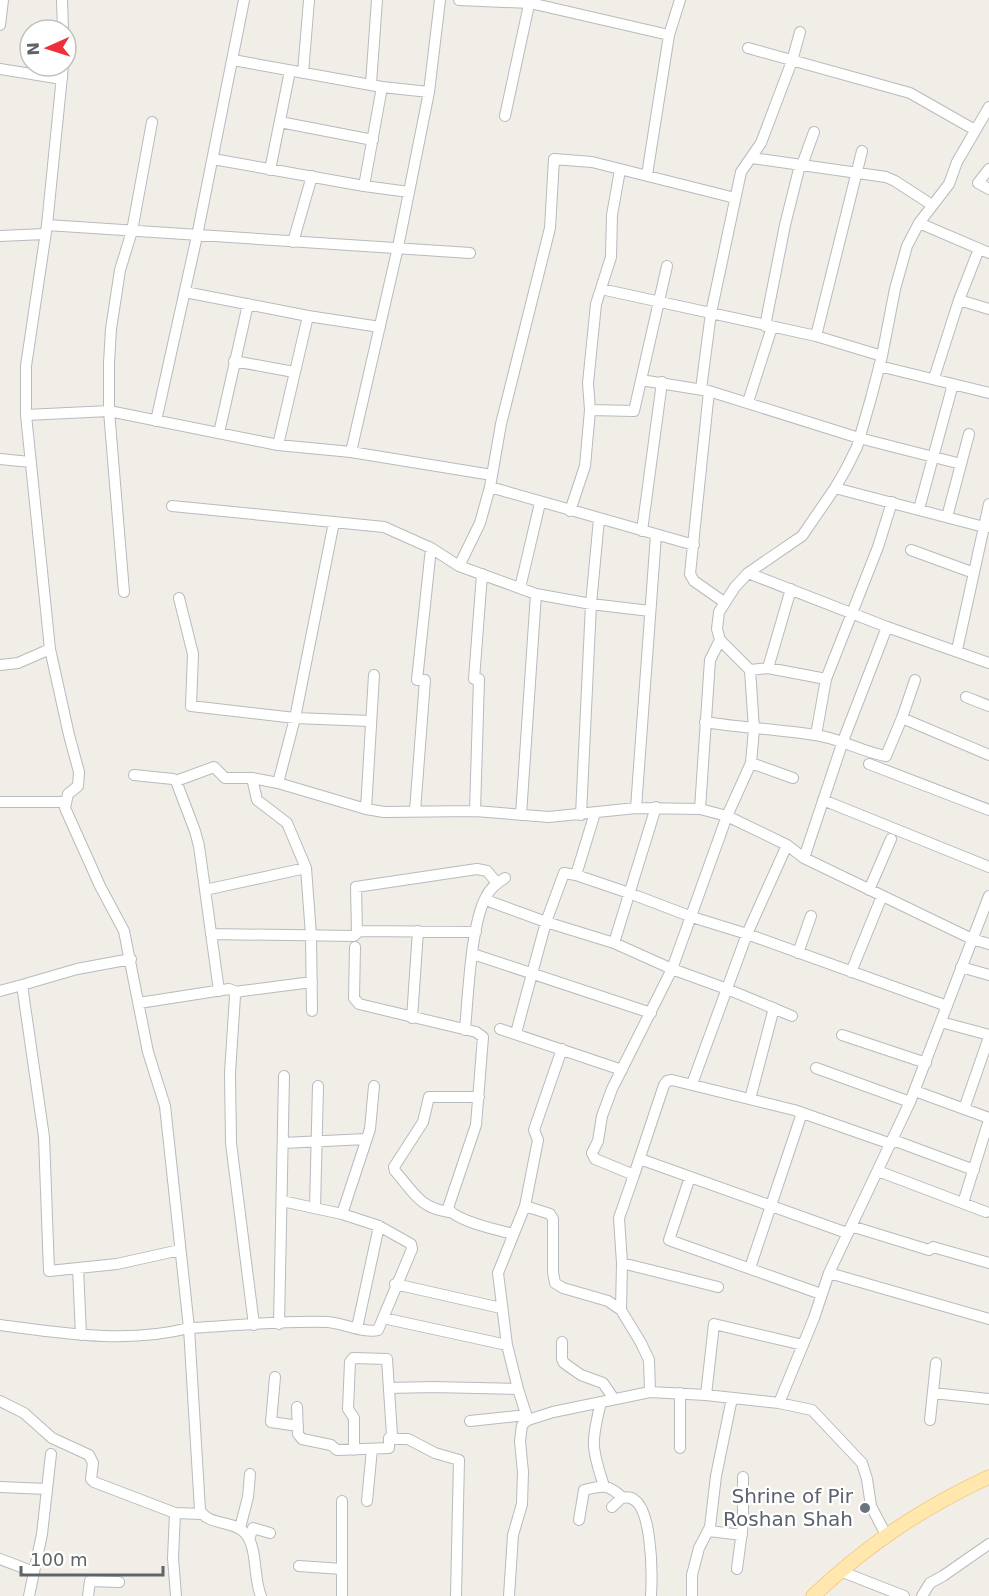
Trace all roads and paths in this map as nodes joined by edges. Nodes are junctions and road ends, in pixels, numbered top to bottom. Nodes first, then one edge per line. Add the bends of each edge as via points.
1 (3, 0) edge
2 (62, 0) edge
3 (244, 0) edge
4 (309, 0) edge
5 (377, 0) edge
6 (440, 0) edge
7 (459, 0) edge
8 (680, 0) edge
9 (530, 2) edge
10 (63, 18) edge
11 (0, 25) edge
12 (800, 32) dead end
13 (669, 35) junction
14 (748, 48) dead end
15 (233, 60) junction
16 (792, 61) junction
17 (0, 69) edge
18 (290, 71) junction
19 (303, 73) junction
20 (62, 79) joint
21 (376, 86) junction
22 (429, 92) junction
23 (989, 107) edge
24 (505, 116) dead end
25 (152, 122) dead end
26 (280, 122) junction
27 (975, 130) junction
28 (814, 132) dead end
29 (373, 140) junction
30 (862, 151) dead end
31 (752, 158) junction
32 (213, 159) junction
33 (801, 165) junction
34 (989, 169) edge
35 (270, 170) junction
36 (620, 170) junction
37 (856, 172) junction
38 (647, 175) junction
39 (312, 176) junction
40 (364, 186) junction
41 (989, 189) edge
42 (409, 192) junction
43 (735, 198) junction
44 (933, 205) junction
45 (919, 223) junction
46 (46, 230) junction
47 (132, 231) junction
48 (0, 236) edge
49 (197, 236) junction
50 (293, 242) junction
51 (398, 248) junction
52 (984, 251) edge
53 (470, 253) dead end
54 (667, 266) dead end
55 (601, 289) junction
56 (185, 292) junction
57 (959, 300) junction
58 (658, 301) junction
59 (248, 304) junction
60 (989, 309) edge
61 (711, 313) junction
62 (308, 316) junction
63 (380, 327) junction
64 (769, 327) junction
65 (816, 336) junction
66 (234, 361) junction
67 (881, 361) junction
68 (294, 372) junction
69 (934, 378) junction
70 (641, 380) junction
71 (662, 382) junction
72 (953, 384) junction
73 (705, 390) junction
74 (989, 393) edge
75 (748, 402) junction
76 (590, 410) junction
77 (109, 411) junction
78 (26, 415) junction
79 (156, 421) junction
80 (219, 433) junction
81 (969, 434) dead end
82 (859, 438) junction
83 (278, 445) junction
84 (351, 452) junction
85 (933, 456) junction
86 (0, 459) edge
87 (30, 462) junction
88 (961, 464) junction
89 (492, 475) junction
90 (490, 487) junction
91 (835, 488) junction
92 (892, 502) junction
93 (540, 503) junction
94 (989, 504) edge
95 (172, 506) dead end
96 (920, 509) junction
97 (570, 511) junction
98 (947, 517) junction
99 (599, 519) junction
100 (334, 522) junction
101 (986, 527) edge
102 (642, 531) junction
103 (656, 535) junction
104 (694, 545) junction
105 (431, 548) junction
106 (911, 550) dead end
107 (459, 566) junction
108 (748, 573) junction
109 (974, 573) junction
110 (482, 574) junction
111 (520, 588) junction
112 (791, 589) junction
113 (124, 592) dead end
114 (536, 594) junction
115 (179, 598) dead end
116 (724, 602) junction
117 (591, 604) junction
118 (651, 611) junction
119 (851, 612) junction
120 (887, 627) junction
121 (720, 639) junction
122 (50, 649) junction
123 (957, 650) junction
124 (989, 663) edge
125 (0, 665) edge
126 (768, 668) junction
127 (750, 669) junction
128 (374, 675) dead end
129 (826, 679) junction
130 (915, 680) dead end
131 (966, 697) dead end
132 (989, 706) edge
133 (295, 718) junction
134 (902, 718) junction
135 (370, 721) junction
136 (705, 722) junction
137 (754, 729) junction
138 (816, 735) junction
139 (843, 741) junction
140 (989, 755) edge
141 (751, 763) junction
142 (869, 764) dead end
143 (134, 775) dead end
144 (252, 778) junction
145 (793, 778) dead end
146 (176, 781) junction
147 (278, 783) junction
148 (823, 800) junction
149 (0, 802) edge
150 (65, 802) junction
151 (656, 807) junction
152 (636, 808) junction
153 (366, 809) junction
154 (700, 809) junction
155 (989, 810) edge
156 (415, 811) junction
157 (475, 811) junction
158 (595, 813) junction
159 (581, 814) junction
160 (521, 815) junction
161 (727, 816) junction
162 (891, 839) dead end
163 (787, 845) junction
164 (804, 858) junction
165 (989, 867) edge
166 (306, 868) junction
167 (576, 875) junction
168 (205, 890) junction
169 (869, 890) junction
170 (629, 893) junction
171 (882, 896) junction
172 (989, 896) edge
173 (486, 900) dead end
174 (811, 916) dead end
175 (692, 917) junction
176 (546, 922) junction
177 (357, 931) junction
178 (418, 931) junction
179 (476, 932) junction
180 (212, 934) junction
181 (747, 934) junction
182 (311, 935) junction
183 (972, 939) junction
184 (614, 943) junction
185 (989, 944) edge
186 (355, 947) dead end
187 (798, 953) junction
188 (473, 954) junction
189 (131, 959) junction
190 (961, 967) junction
191 (672, 969) junction
192 (851, 972) junction
193 (532, 973) junction
194 (989, 975) edge
195 (312, 982) junction
196 (22, 985) junction
197 (727, 989) junction
198 (0, 991) edge
199 (219, 991) junction
200 (237, 992) junction
201 (139, 1003) junction
202 (947, 1006) junction
203 (774, 1008) junction
204 (312, 1011) dead end
205 (651, 1013) junction
206 (792, 1016) dead end
207 (412, 1018) junction
208 (941, 1022) junction
209 (500, 1029) dead end
210 (465, 1030) junction
211 (516, 1033) junction
212 (842, 1035) dead end
213 (989, 1036) edge
214 (562, 1049) junction
215 (926, 1063) junction
216 (816, 1068) dead end
217 (622, 1070) junction
218 (284, 1077) dead end
219 (692, 1084) junction
220 (318, 1086) dead end
221 (374, 1086) dead end
222 (915, 1091) junction
223 (479, 1097) junction
224 (750, 1099) junction
225 (910, 1102) junction
226 (964, 1109) junction
227 (802, 1113) junction
228 (989, 1119) edge
229 (366, 1138) junction
230 (318, 1141) junction
231 (892, 1142) junction
232 (283, 1143) junction
233 (640, 1159) junction
234 (974, 1170) junction
235 (878, 1171) junction
236 (634, 1175) junction
237 (690, 1178) junction
238 (282, 1201) junction
239 (963, 1203) junction
240 (525, 1206) junction
241 (771, 1206) junction
242 (315, 1208) junction
243 (449, 1212) junction
244 (986, 1212) dead end
245 (342, 1214) junction
246 (379, 1226) junction
247 (849, 1230) junction
248 (513, 1234) junction
249 (180, 1250) junction
250 (622, 1263) junction
251 (989, 1263) edge
252 (78, 1268) junction
253 (750, 1268) junction
254 (829, 1273) junction
255 (395, 1284) junction
256 (718, 1287) dead end
257 (821, 1294) junction
258 (501, 1308) junction
259 (621, 1310) junction
260 (383, 1317) junction
261 (989, 1319) edge
262 (254, 1324) junction
263 (279, 1324) junction
264 (0, 1325) edge
265 (189, 1328) junction
266 (357, 1328) junction
267 (81, 1335) junction
268 (562, 1342) dead end
269 (507, 1345) junction
270 (803, 1345) junction
271 (936, 1363) dead end
272 (275, 1377) dead end
273 (389, 1388) junction
274 (518, 1389) junction
275 (650, 1392) junction
276 (933, 1393) junction
277 (680, 1394) junction
278 (706, 1395) junction
279 (732, 1398) junction
280 (614, 1399) junction
281 (989, 1399) edge
282 (0, 1401) edge
283 (601, 1402) junction
284 (780, 1402) junction
285 (297, 1407) dead end
286 (527, 1417) junction
287 (930, 1420) dead end
288 (470, 1421) dead end
289 (298, 1426) junction
290 (389, 1439) junction
291 (680, 1448) dead end
292 (372, 1449) junction
293 (354, 1450) junction
294 (51, 1454) dead end
295 (250, 1474) dead end
296 (743, 1477) dead end
297 (989, 1477) edge
298 (604, 1486) junction
299 (0, 1487) edge
300 (47, 1489) junction
301 (622, 1498) junction
302 (342, 1501) dead end
303 (367, 1501) dead end
304 (612, 1507) dead end
305 (175, 1513) junction
306 (202, 1514) junction
307 (579, 1520) dead end
308 (240, 1528) junction
309 (709, 1531) junction
310 (270, 1533) dead end
311 (742, 1534) junction
312 (886, 1534) junction
313 (249, 1539) junction
314 (989, 1544) edge
315 (0, 1559) edge
316 (298, 1566) dead end
317 (342, 1569) junction
318 (737, 1569) dead end
319 (840, 1571) junction
320 (33, 1572) junction
321 (119, 1582) dead end
322 (29, 1596) edge
323 (88, 1596) edge
324 (176, 1596) edge
325 (261, 1596) edge
326 (342, 1596) edge
327 (456, 1596) edge
328 (509, 1596) edge
329 (651, 1596) edge
330 (692, 1596) edge
331 (813, 1596) edge
332 (904, 1596) edge
333 (922, 1596) edge

1 - 11 street
2 - 10 street
3 - 15 street
4 - 19 street
5 - 21 street
6 - 22 street
7 - 9 street
8 - 13 street
9 - 13 street
9 - 24 street
12 - 16 street
13 - 38 street
14 - 16 street
15 - 18 street
15 - 32 street
16 - 27 street via 910,93
16 - 31 street
17 - 20 street
18 - 19 street
18 - 26 street
19 - 21 street
20 - 46 street
21 - 22 street
21 - 29 street
22 - 42 street
23 - 27 street
25 - 47 street
26 - 29 street
26 - 35 street
27 - 44 street via 949,184
28 - 33 street
29 - 40 street
30 - 37 street
31 - 33 street
31 - 43 street via 743,169
32 - 35 street
32 - 49 street
33 - 37 street
33 - 64 street via 785,225
34 - 41 street via 978,183
35 - 39 street
36 - 38 street
36 - 55 street via 610,257
36 - 89 street via 592,162 554,159 549,228
37 - 44 street via 890,178
37 - 65 street
38 - 43 street
39 - 40 street
39 - 50 street
40 - 42 street
42 - 51 street
43 - 61 street
44 - 45 street
45 - 52 street
45 - 67 street via 907,246 895,289
46 - 47 street
46 - 48 street
46 - 78 street via 27,366
47 - 49 street
47 - 77 street via 120,270 111,329
49 - 50 street
49 - 56 street
50 - 51 street
51 - 53 street
51 - 63 street
52 - 57 street
54 - 58 street
55 - 58 street
55 - 76 street via 589,365
56 - 59 street
56 - 79 street
57 - 60 street
57 - 69 street
58 - 61 street
58 - 70 street
59 - 62 street
59 - 66 street
61 - 64 street
61 - 73 street
62 - 63 street
62 - 68 street
63 - 84 street
64 - 65 street
64 - 75 street
65 - 67 street
66 - 68 street
66 - 80 street
67 - 69 street
67 - 82 street
68 - 83 street
69 - 72 street
70 - 71 street
70 - 76 street via 634,411
71 - 73 street
71 - 102 street
72 - 74 street
72 - 85 street
73 - 75 street
73 - 104 street
75 - 82 street
76 - 97 street via 585,466
77 - 78 street
77 - 79 street
77 - 113 street
78 - 87 street
79 - 80 street
80 - 83 street
81 - 88 street
82 - 85 street
82 - 91 street
83 - 84 street
84 - 89 street
85 - 88 street
85 - 96 street
86 - 87 street
87 - 122 street
88 - 98 street
89 - 90 street
90 - 93 street
90 - 107 street via 480,523
91 - 92 street
91 - 108 street via 802,536
92 - 96 street
92 - 119 street
93 - 97 street
93 - 111 street
94 - 101 street
95 - 100 street
96 - 98 street
97 - 99 street
98 - 101 street
99 - 102 street
99 - 117 street
100 - 105 street via 384,527
100 - 133 street
101 - 109 street
102 - 103 street
103 - 104 street
103 - 118 street
104 - 116 street via 691,578
105 - 107 street
105 - 156 street via 417,680 425,680
106 - 109 street
107 - 110 street
108 - 112 street
108 - 116 street
109 - 123 street
110 - 111 street
110 - 157 street via 474,679 479,679
111 - 114 street
112 - 119 street
112 - 126 street
114 - 117 street
114 - 160 street
115 - 133 street via 193,654 190,706
116 - 121 street via 717,629
117 - 118 street
117 - 159 street
118 - 152 street
119 - 120 street
119 - 129 street
120 - 123 street
120 - 139 street
121 - 127 street
121 - 136 street via 710,660
122 - 125 street via 18,663
122 - 150 street via 79,772 78,786
123 - 124 street
126 - 127 street
126 - 129 street
127 - 137 street
128 - 135 street
129 - 138 street
130 - 134 street
131 - 132 street
133 - 135 street
133 - 147 street
134 - 139 street via 886,756
134 - 140 street
135 - 153 street
136 - 137 street
136 - 154 street
137 - 138 street
137 - 141 street
138 - 139 street
139 - 148 street
141 - 145 street
141 - 161 street
142 - 155 street
143 - 146 street
144 - 146 street via 225,778 212,767
144 - 147 street
144 - 166 street via 257,800 287,823
146 - 168 street via 195,831
147 - 153 street
148 - 164 street
148 - 165 street
149 - 150 street
150 - 189 street via 73,829 124,930
151 - 152 street
151 - 154 street
151 - 170 street
152 - 158 street
153 - 156 street
154 - 161 street
156 - 157 street
157 - 160 street
158 - 159 street
158 - 167 street
159 - 160 street
161 - 163 street
161 - 175 street
162 - 169 street
163 - 164 street
163 - 181 street
164 - 169 street
166 - 168 street
166 - 182 street
167 - 170 street
167 - 176 street via 562,875
168 - 180 street
169 - 171 street
170 - 175 street
170 - 184 street
171 - 183 street
171 - 192 street
172 - 183 street
173 - 176 street
174 - 187 street
175 - 181 street
175 - 191 street
176 - 184 street
176 - 193 street
177 - 178 street
177 - 179 street via 356,886 477,869 501,880 485,898
177 - 182 street via 354,936
178 - 179 street
178 - 207 street
179 - 188 street
180 - 182 street
180 - 199 street
181 - 187 street
181 - 197 street
182 - 195 street
183 - 185 street
183 - 190 street
184 - 191 street
186 - 207 street via 355,1001
187 - 192 street
188 - 193 street
188 - 210 street
189 - 196 street
189 - 201 street
190 - 194 street
190 - 202 street
191 - 197 street
191 - 205 street
192 - 202 street
193 - 205 street
193 - 211 street
195 - 200 street
195 - 204 street
196 - 198 street
196 - 252 street via 44,1137 49,1271
197 - 203 street
197 - 219 street
199 - 200 street
199 - 201 street
200 - 262 street via 230,1073 231,1143
201 - 249 street via 148,1052 165,1106
202 - 208 street
203 - 206 street
203 - 224 street
205 - 217 street
207 - 210 street
208 - 213 street
208 - 215 street
209 - 211 street
210 - 223 street via 483,1037
211 - 214 street
212 - 215 street
213 - 226 street
214 - 217 street
214 - 240 street via 534,1130 538,1140
215 - 222 street
216 - 225 street
217 - 236 street via 605,1107 592,1153 595,1159
218 - 232 street
219 - 224 street
219 - 233 street via 672,1080 664,1085
220 - 230 street
221 - 229 street
222 - 225 street
222 - 226 street
223 - 243 street via 476,1125
223 - 243 street via 429,1097 423,1122 394,1169 429,1208
224 - 227 street
225 - 231 street
226 - 228 street
227 - 231 street
227 - 241 street
228 - 234 street
229 - 230 street
229 - 245 street
230 - 232 street
230 - 242 street
231 - 234 street
231 - 235 street
232 - 238 street
233 - 236 street
233 - 237 street
234 - 239 street
235 - 239 street
235 - 247 street
236 - 250 street via 619,1215
237 - 241 street
237 - 253 street via 669,1240
238 - 242 street
238 - 263 street
239 - 244 street
240 - 248 street
240 - 259 street via 554,1219 553,1272 558,1286 608,1301
241 - 247 street
241 - 253 street
242 - 245 street
243 - 248 street
245 - 246 street
246 - 255 street via 412,1246
246 - 266 street
247 - 251 street
247 - 254 street
248 - 258 street via 498,1273
249 - 252 street
249 - 265 street
250 - 256 street
250 - 259 street
252 - 267 street
253 - 257 street
254 - 257 street
254 - 261 street
255 - 258 street
255 - 260 street
257 - 270 street
258 - 269 street
259 - 275 street via 649,1360
260 - 266 street via 374,1332
260 - 269 street
262 - 263 street
262 - 265 street
263 - 266 street via 339,1322
264 - 267 street
265 - 267 street via 141,1337
265 - 306 street
268 - 280 street via 564,1363 603,1383
269 - 274 street
270 - 278 street via 714,1324
270 - 284 street
271 - 276 street
272 - 289 street via 271,1422
273 - 274 street
273 - 290 street
273 - 293 street via 387,1359 351,1359 348,1409 354,1418
274 - 286 street
275 - 277 street
275 - 280 street
276 - 281 street
276 - 287 street
277 - 278 street
277 - 291 street
278 - 279 street
279 - 284 street
279 - 309 street
280 - 283 street
282 - 305 street via 24,1413 52,1438 89,1455 94,1482
283 - 286 street
283 - 298 street via 592,1443
284 - 312 street via 812,1410 862,1463 871,1506
285 - 289 street
286 - 288 street
286 - 328 street via 520,1441 522,1504 513,1534
289 - 293 street via 302,1439 332,1445 337,1450
290 - 292 street via 389,1448
290 - 327 street via 408,1439 459,1460
292 - 293 street
292 - 303 street
294 - 300 street
295 - 308 street
296 - 311 street
297 - 312 main road
298 - 301 street
298 - 307 street via 584,1491
299 - 300 street
300 - 320 street
301 - 304 street
301 - 329 street via 635,1500 649,1530
302 - 317 street
305 - 306 street
305 - 324 street
306 - 308 street
308 - 313 street
309 - 311 street
309 - 330 street via 695,1561
310 - 313 street via 253,1528
311 - 318 street
312 - 319 main road
313 - 325 street
314 - 333 street via 930,1582
315 - 320 street
316 - 317 street
317 - 326 street
319 - 331 main road
319 - 332 street
320 - 322 street
321 - 323 street via 90,1581

